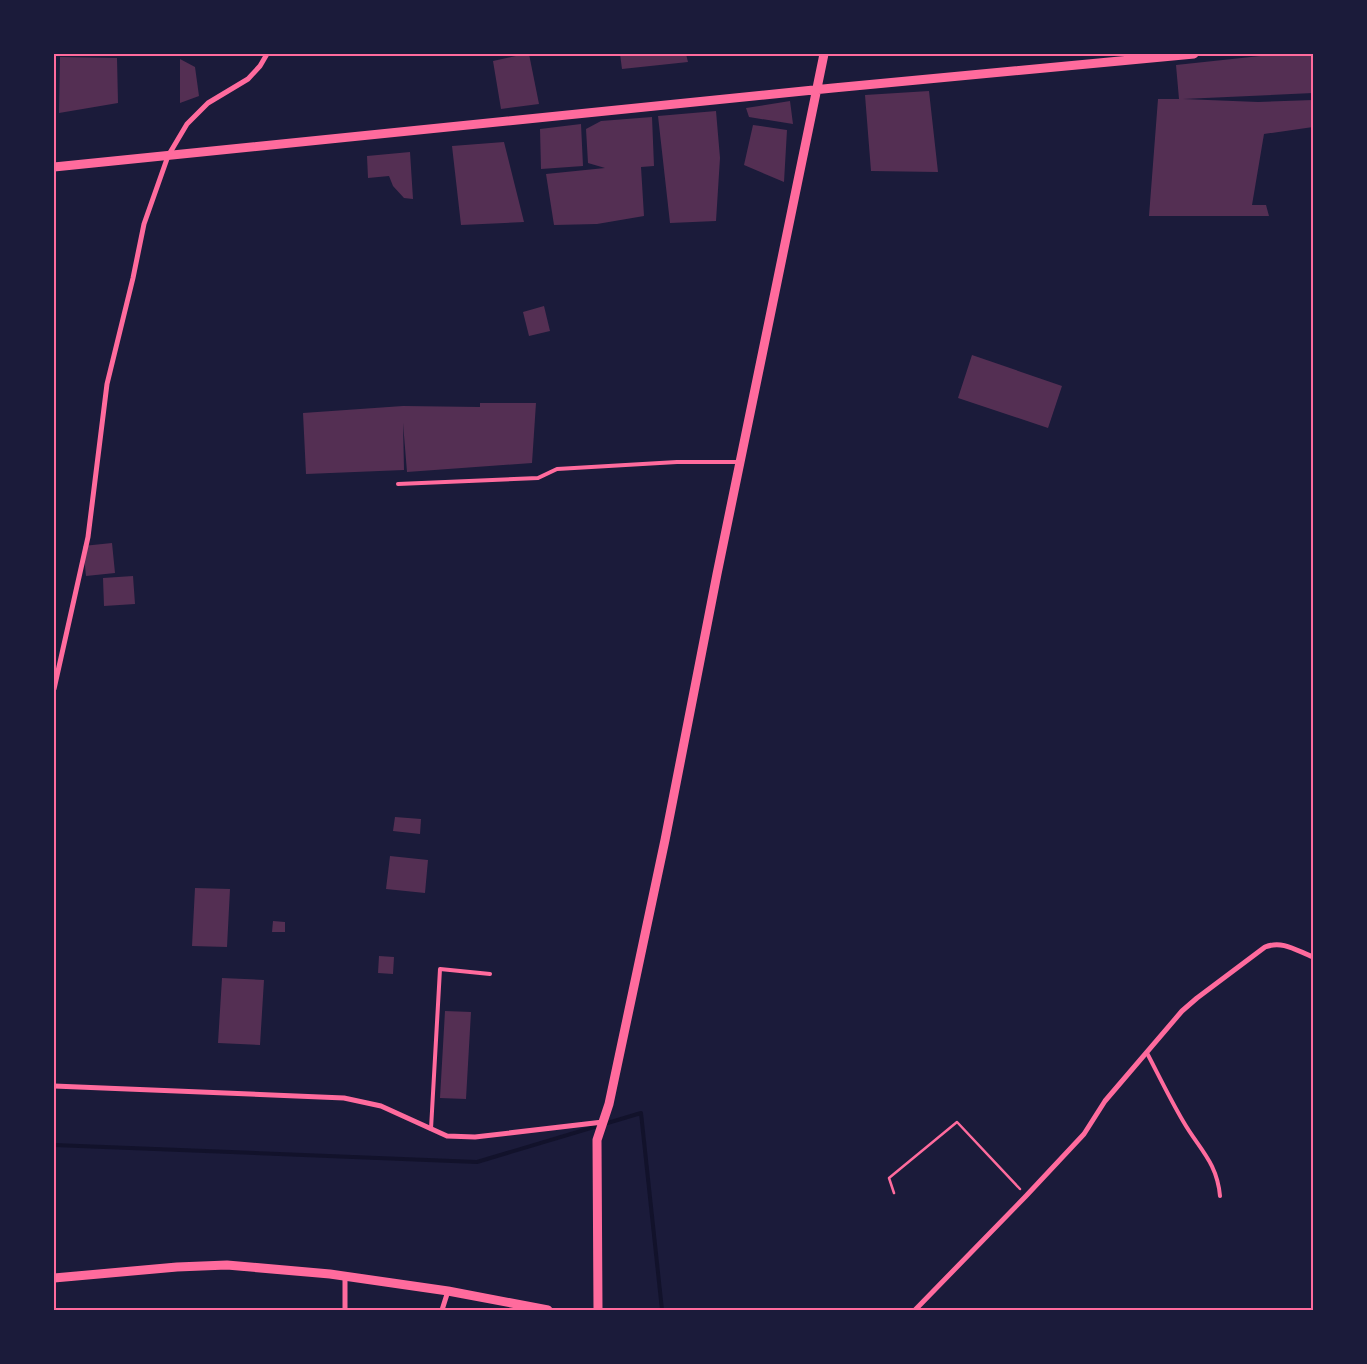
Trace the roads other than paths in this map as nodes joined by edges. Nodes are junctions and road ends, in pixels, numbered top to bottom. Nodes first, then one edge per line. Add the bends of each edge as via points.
1 (267, 54) edge
2 (824, 54) edge
3 (1194, 54) edge
4 (816, 90) junction
5 (168, 156) junction
6 (54, 167) edge
7 (740, 462) junction
8 (398, 484) dead end
9 (54, 689) edge
10 (1313, 957) edge
11 (490, 974) dead end
12 (1147, 1053) junction
13 (54, 1086) edge
14 (603, 1122) junction
15 (431, 1128) junction
16 (1220, 1196) dead end
17 (54, 1278) edge
18 (345, 1278) junction
19 (448, 1291) junction
20 (345, 1310) edge
21 (442, 1310) edge
22 (548, 1310) edge
23 (598, 1310) edge
24 (915, 1310) edge

1 - 5 street via 248,78 208,103 194,116
2 - 4 street
3 - 4 street
4 - 5 street
4 - 7 street
5 - 6 street
5 - 9 street via 144,224 107,384 88,537
7 - 8 lane via 557,469 538,478
7 - 14 street via 665,840
10 - 12 street via 1283,944 1266,947 1190,1004
11 - 15 lane via 440,969
12 - 16 lane via 1184,1123 1212,1164
12 - 24 street via 1105,1101 1084,1134
13 - 15 street via 344,1098 381,1106
14 - 15 street via 476,1137 447,1136
14 - 23 street via 597,1140
17 - 18 street via 227,1265
18 - 19 street
18 - 20 street
19 - 21 street
19 - 22 street

